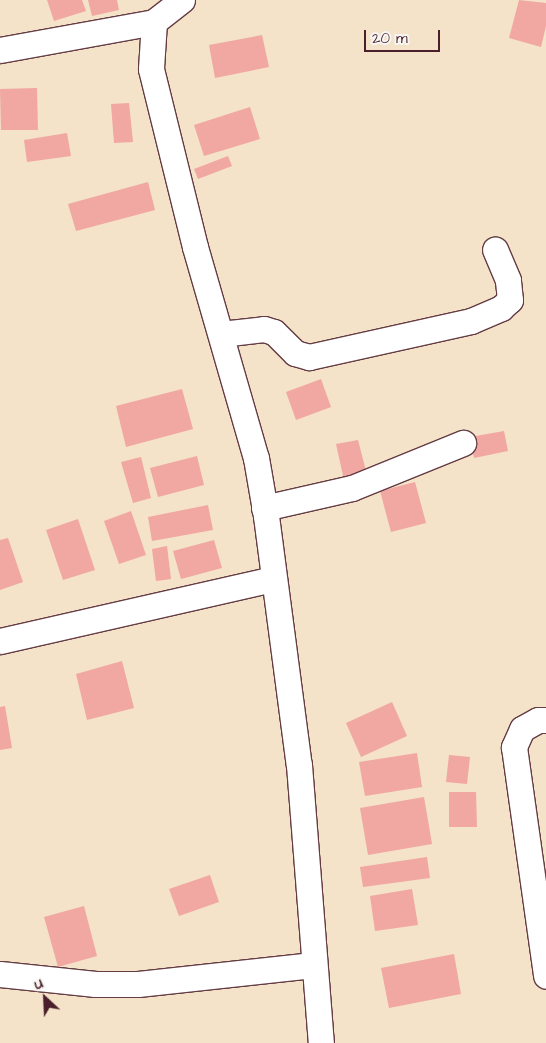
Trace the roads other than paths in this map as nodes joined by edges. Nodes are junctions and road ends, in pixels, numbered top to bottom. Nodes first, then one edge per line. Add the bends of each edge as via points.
1 (182, 0) edge
2 (154, 22) junction
3 (0, 50) edge
4 (495, 250) dead end
5 (220, 334) junction
6 (463, 443) dead end
7 (264, 508) junction
8 (272, 579) junction
9 (0, 641) edge
10 (546, 720) edge
11 (540, 892) edge
12 (313, 965) junction
13 (0, 974) edge
14 (546, 976) edge
15 (321, 1043) edge

1 - 2 street
2 - 3 street
2 - 5 street via 151,70
4 - 5 street via 508,280 510,300 471,321 309,357 296,353 274,332 264,328
5 - 7 street via 256,458
6 - 7 street via 352,488
7 - 8 street
8 - 9 street
8 - 12 street via 298,765
10 - 11 street via 538,720 522,729 514,747
11 - 14 street
12 - 13 street via 138,984 94,984
12 - 15 street

